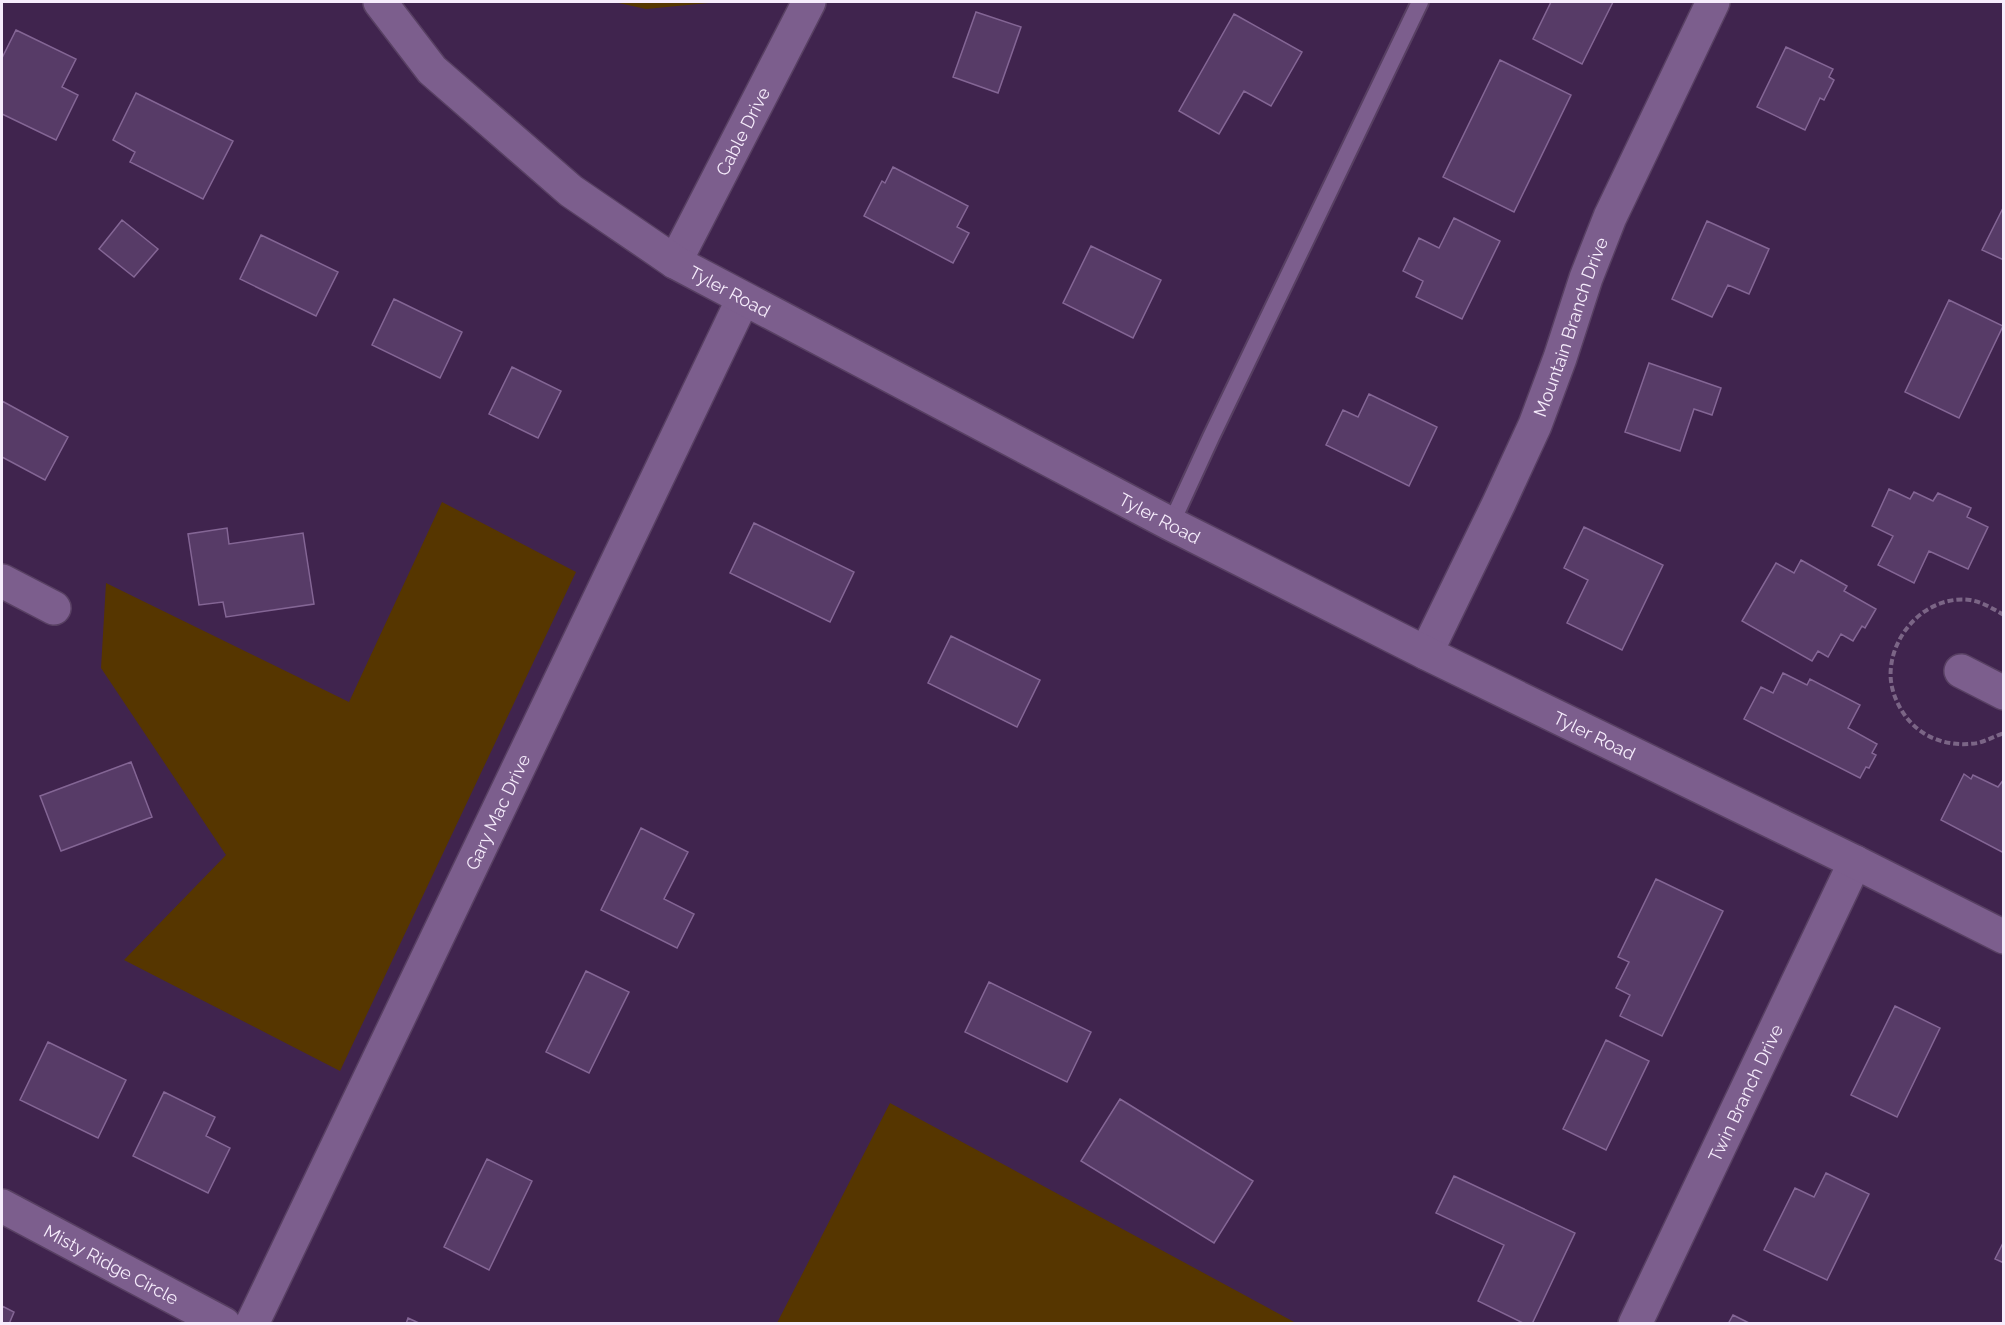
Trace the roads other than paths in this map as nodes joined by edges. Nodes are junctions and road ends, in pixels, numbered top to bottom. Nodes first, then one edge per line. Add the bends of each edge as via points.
1 (380, 2) edge
2 (809, 2) edge
3 (1420, 2) edge
4 (1713, 2) edge
5 (675, 262) junction
6 (743, 299) junction
7 (1171, 524) junction
8 (2, 580) edge
9 (54, 608) dead end
10 (1426, 653) junction
11 (1961, 671) dead end
12 (2004, 693) edge
13 (1855, 862) junction
14 (2004, 937) edge
15 (2, 1206) edge
16 (224, 1323) edge
17 (252, 1323) edge
18 (1635, 1323) edge

1 - 5 street, Tyler Road via 432,70 571,191
2 - 5 street, Cable Drive
3 - 7 lane
4 - 10 street, Mountain Branch Drive via 1610,217 1534,425
5 - 6 street, Tyler Road
6 - 7 street, Tyler Road
6 - 17 street, Gary Mac Drive
7 - 10 street, Tyler Road
8 - 9 street
10 - 13 street, Tyler Road
11 - 12 street
13 - 14 street, Tyler Road
13 - 18 street, Twin Branch Drive
15 - 16 street, Misty Ridge Circle

